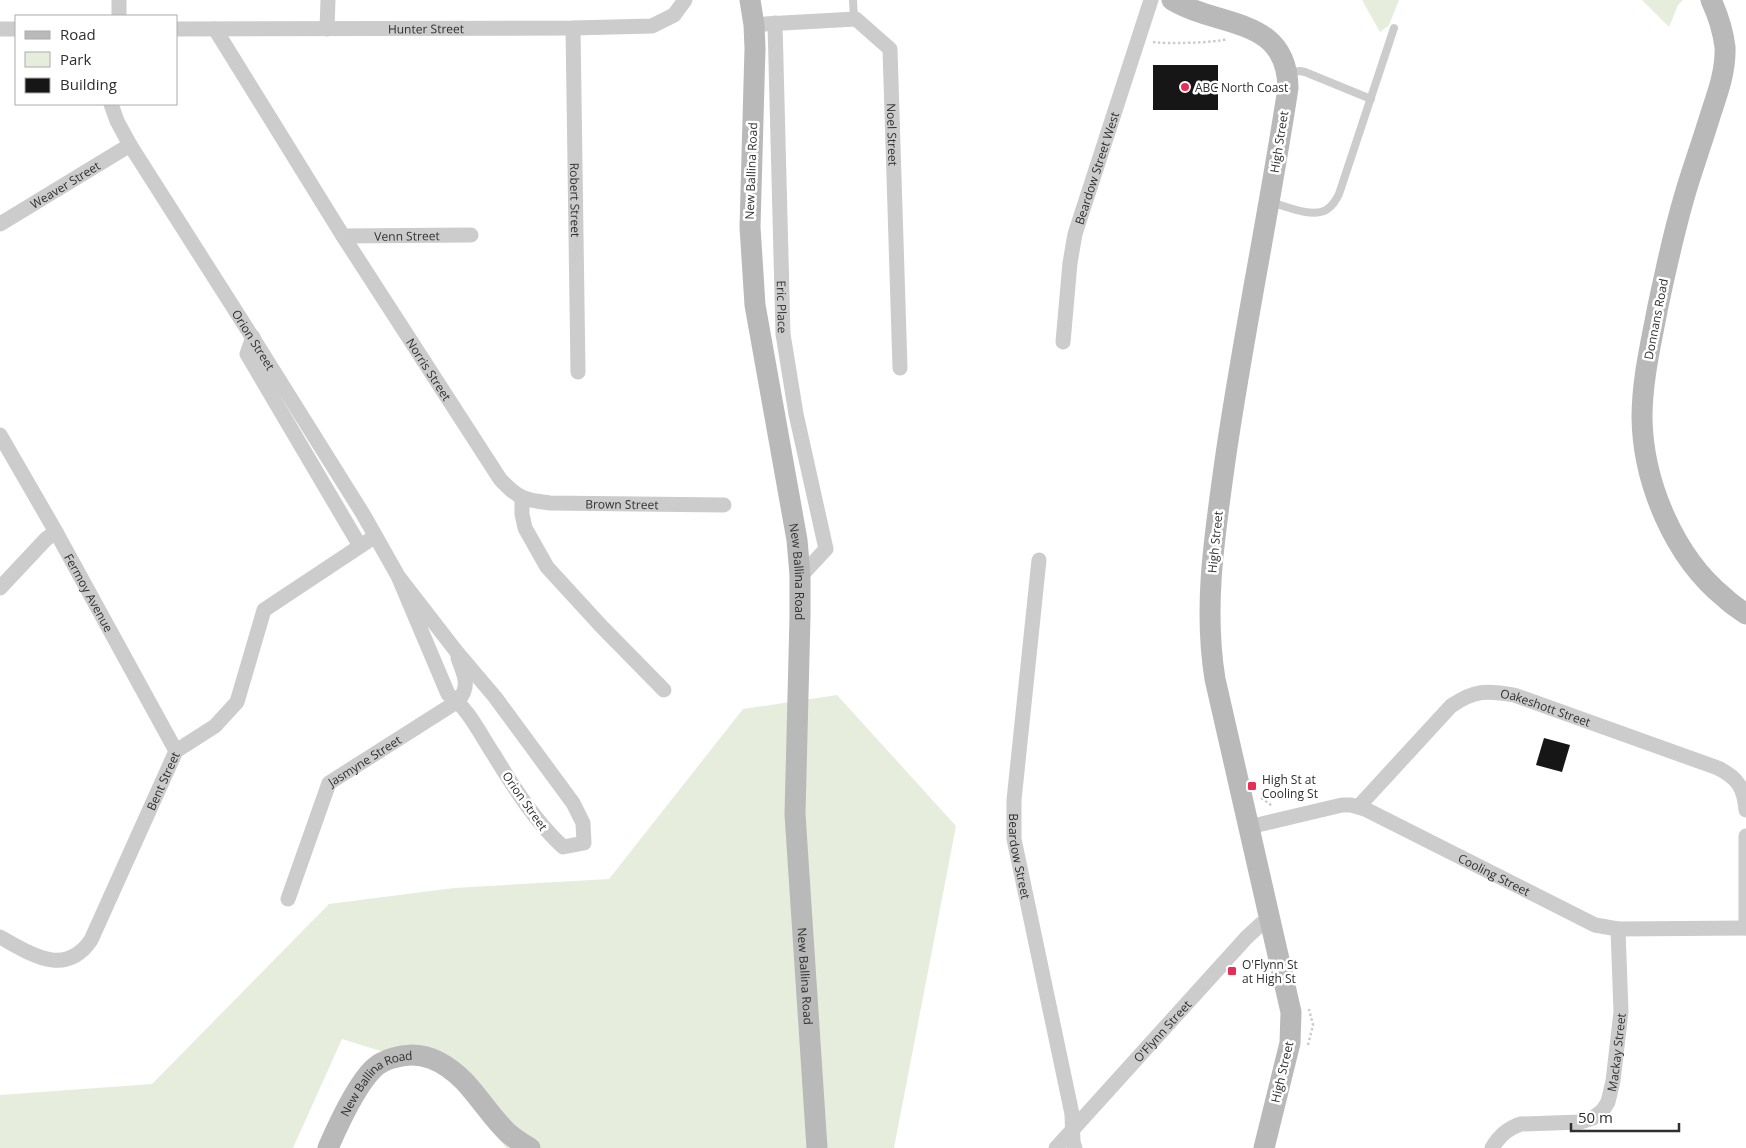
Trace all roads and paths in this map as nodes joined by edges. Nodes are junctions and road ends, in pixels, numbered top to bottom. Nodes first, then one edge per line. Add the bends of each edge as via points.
1 (119, 0) edge
2 (328, 0) edge
3 (685, 0) edge
4 (750, 0) edge
5 (853, 0) edge
6 (1151, 0) edge
7 (1172, 0) edge
8 (1711, 0) edge
9 (119, 15) edge
10 (854, 19) junction
11 (775, 23) junction
12 (754, 25) junction
13 (573, 28) junction
14 (1394, 28) dead end
15 (0, 29) edge
16 (15, 29) edge
17 (178, 29) edge
18 (215, 29) junction
19 (328, 29) junction
20 (1147, 38) dead end
21 (1232, 38) dead end
22 (1287, 73) junction
23 (1370, 98) junction
24 (111, 105) edge
25 (130, 145) junction
26 (1269, 202) junction
27 (0, 224) edge
28 (471, 235) dead end
29 (343, 236) junction
30 (253, 337) junction
31 (1063, 342) dead end
32 (900, 368) dead end
33 (578, 372) dead end
34 (0, 435) edge
35 (522, 498) junction
36 (724, 505) dead end
37 (56, 532) junction
38 (374, 537) junction
39 (360, 546) junction
40 (1039, 560) dead end
41 (398, 576) junction
42 (800, 577) junction
43 (0, 588) edge
44 (1746, 614) edge
45 (456, 651) junction
46 (664, 690) dead end
47 (458, 701) junction
48 (176, 751) junction
49 (1259, 789) dead end
50 (1358, 806) junction
51 (1746, 810) edge
52 (1272, 813) dead end
53 (1249, 827) junction
54 (1746, 836) edge
55 (288, 899) dead end
56 (1271, 920) junction
57 (1746, 928) edge
58 (1618, 929) junction
59 (0, 937) edge
60 (1073, 1130) junction
61 (328, 1148) edge
62 (530, 1148) edge
63 (817, 1148) edge
64 (1056, 1148) edge
65 (1075, 1148) edge
66 (1264, 1148) edge
67 (1492, 1148) edge

1 - 9 street
2 - 19 street
3 - 13 street, Hunter Street via 674,15 652,26
4 - 12 street, New Ballina Road
5 - 10 lane
6 - 31 street, Beardow Street West via 1074,234
7 - 22 street, High Street via 1266,37 1280,53
8 - 44 street, Donnans Road via 1722,33 1724,64 1671,247 1644,381 1642,418 1653,485 1664,516 1702,575
10 - 11 street
10 - 32 street, Noel Street via 890,49
11 - 12 street
11 - 42 street, Eric Place via 783,334 796,414 826,549
12 - 42 street, New Ballina Road via 750,227 755,305 797,540
13 - 19 street, Hunter Street
13 - 33 street, Robert Street
14 - 23 lane
15 - 16 street
17 - 18 street, Hunter Street
18 - 19 street, Hunter Street
18 - 29 street, Norris Street
20 - 21 path via 1166,43
22 - 23 lane via 1305,72
22 - 26 street, High Street via 1288,88
23 - 26 lane via 1339,194 1332,205 1316,212
24 - 25 street, Orion Street
25 - 27 street, Weaver Street
25 - 30 street, Orion Street
26 - 53 street, High Street via 1236,381 1211,557 1210,652
28 - 29 street, Venn Street
29 - 35 street, Norris Street via 500,479
30 - 38 street, Orion Street
30 - 39 street via 247,354
34 - 37 street, Fermoy Avenue
35 - 36 street, Brown Street via 550,504
35 - 46 street via 525,528 547,567
37 - 43 street via 46,538
37 - 48 street, Fermoy Avenue
38 - 39 street, Bent Street
38 - 41 street, Orion Street
39 - 48 street, Bent Street via 264,610 237,702 216,726
40 - 60 street, Beardow Street via 1014,800 1014,839
41 - 45 street, Orion Street
41 - 47 street, Orion Street via 448,694
42 - 63 street, New Ballina Road via 795,814
45 - 47 street via 466,680 465,693
45 - 47 street, Orion Street via 495,697 573,802 583,823 584,843 563,847 545,830
47 - 55 street, Jasmyne Street via 329,783
48 - 59 street, Bent Street via 87,947 70,959 53,961 33,955
49 - 52 path via 1261,798 1270,804
50 - 51 street, Oakeshott Street via 1451,706 1466,696 1483,692 1514,695 1718,768 1739,784
50 - 53 street, Cooling Street via 1342,805
50 - 58 street, Cooling Street via 1583,920
53 - 56 street, High Street
54 - 57 street
56 - 60 street, O'Flynn Street via 1261,924 1246,938
56 - 66 street, High Street via 1292,1012 1290,1043
57 - 58 street, Cooling Street
58 - 67 street, Mackay Street via 1621,1012 1614,1081 1608,1102 1593,1118 1581,1122 1512,1126
60 - 64 street, O'Flynn Street
60 - 65 street, Beardow Street
61 - 62 street, New Ballina Road via 374,1068 386,1060 418,1054 447,1066 464,1081 508,1134

